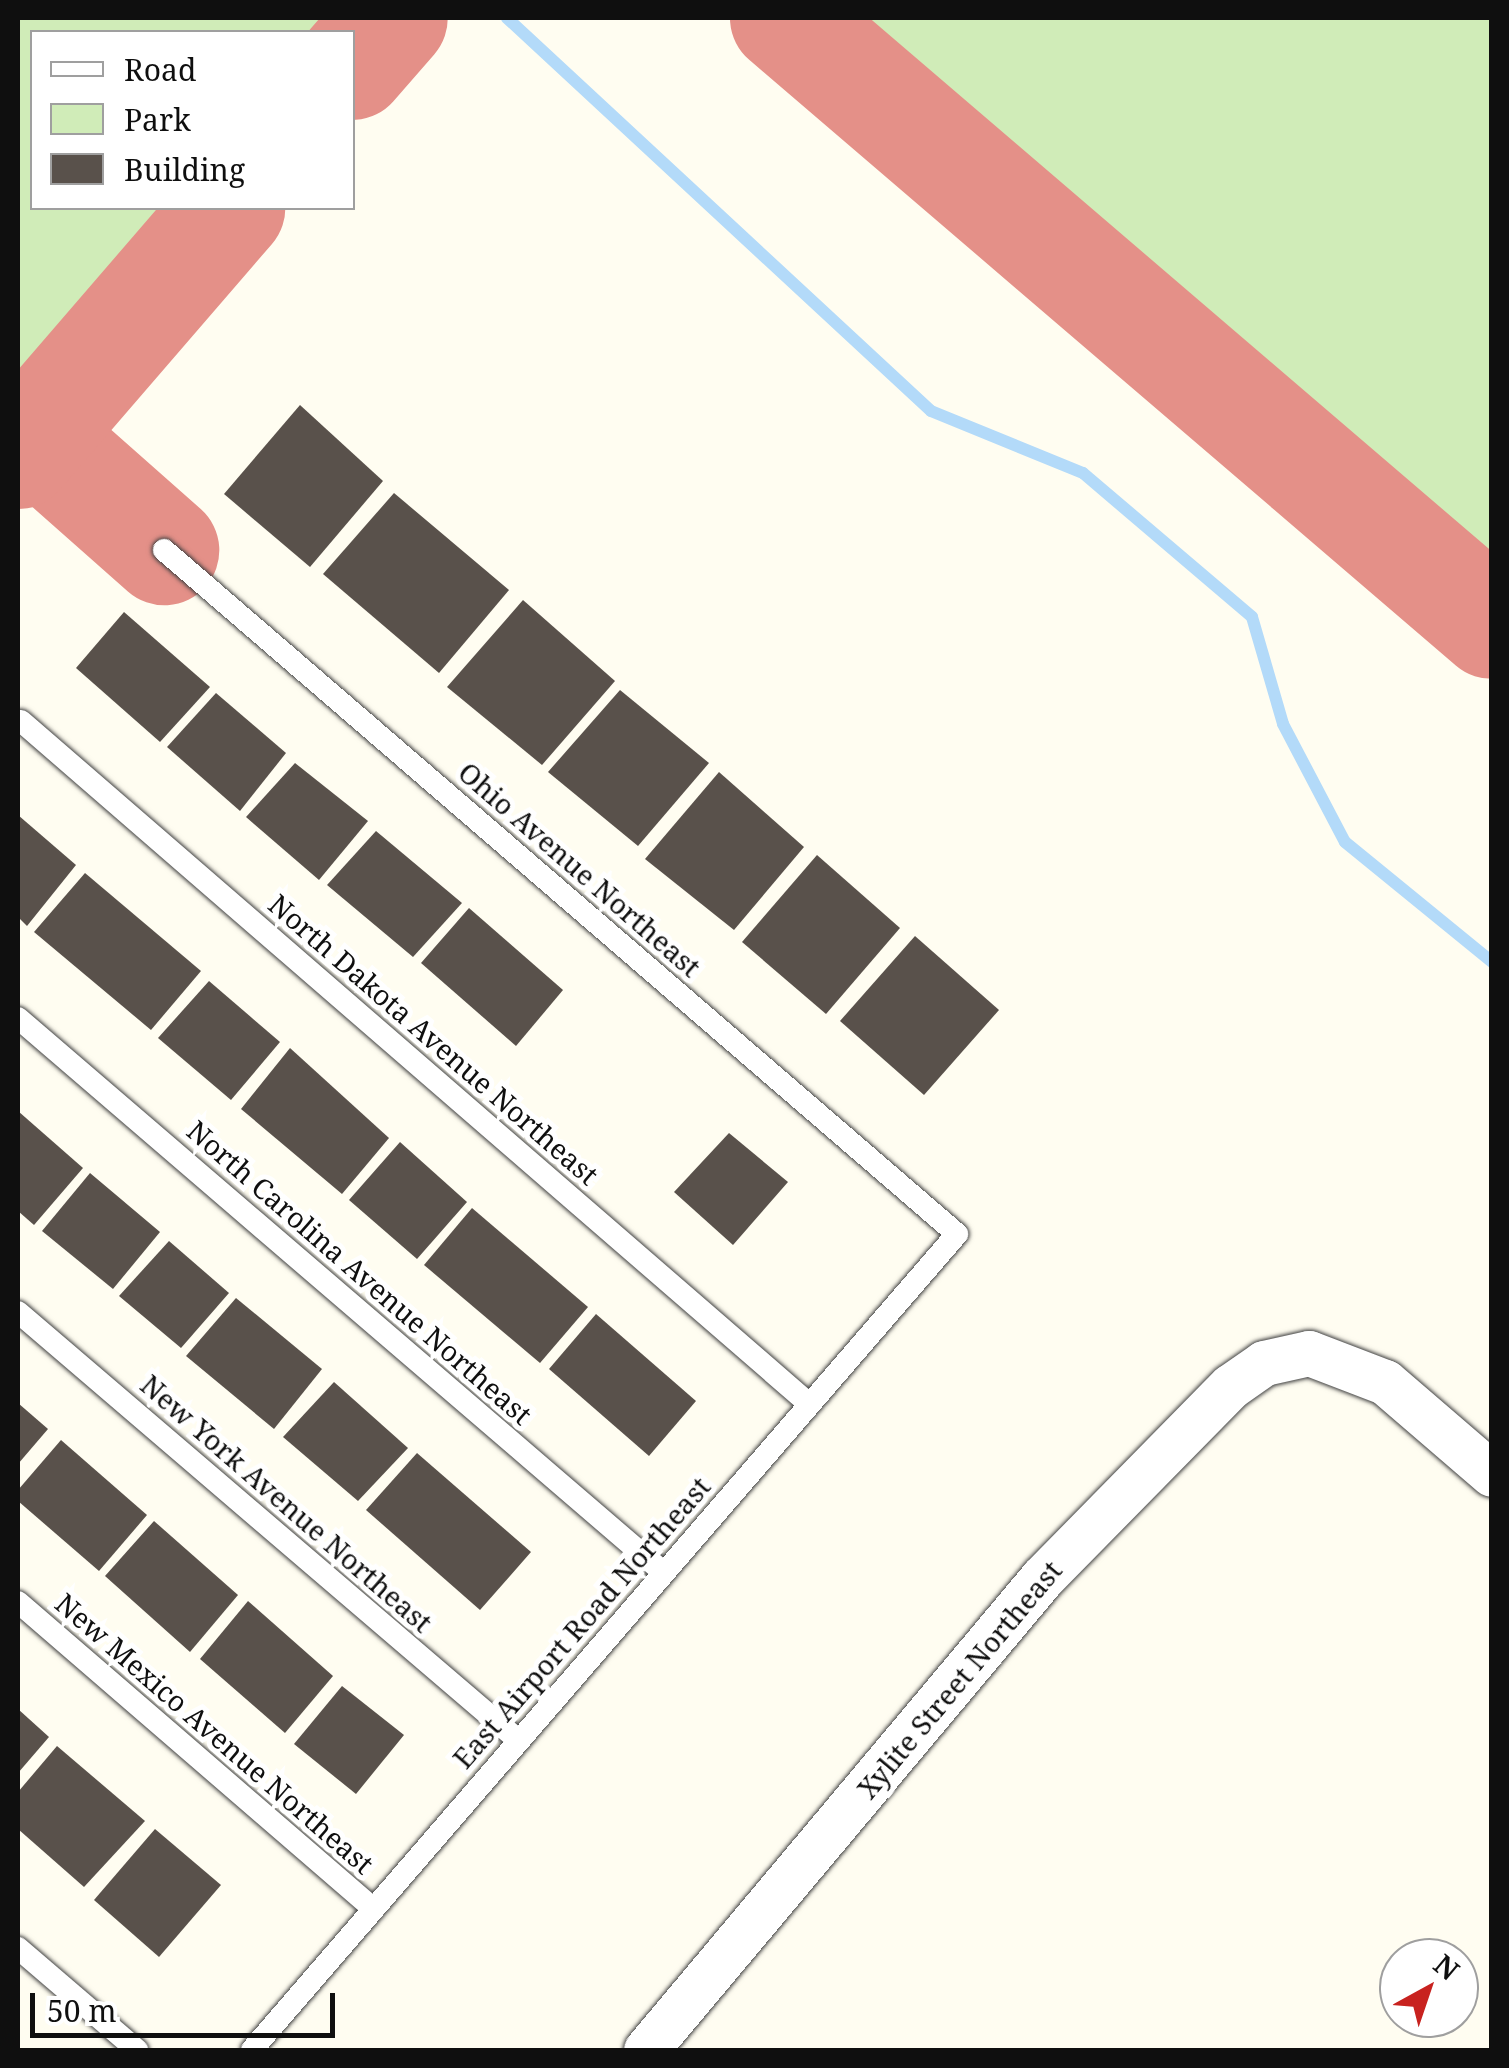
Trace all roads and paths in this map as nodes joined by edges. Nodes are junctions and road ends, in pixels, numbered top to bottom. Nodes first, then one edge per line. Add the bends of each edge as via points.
1 (164, 550) dead end
2 (21, 721) dead end
3 (18, 1018) edge
4 (957, 1234) joint
5 (18, 1312) edge
6 (808, 1402) junction
7 (1492, 1474) edge
8 (663, 1572) junction
9 (18, 1602) edge
10 (518, 1740) junction
11 (374, 1909) junction
12 (18, 1948) edge
13 (137, 2050) edge
14 (252, 2050) edge
15 (646, 2050) edge

1 - 4 lane, Ohio Avenue Northeast
2 - 6 lane, North Dakota Avenue Northeast
3 - 8 lane, North Carolina Avenue Northeast
4 - 6 lane, East Airport Road Northeast
5 - 10 lane, New York Avenue Northeast
6 - 8 lane, East Airport Road Northeast
7 - 15 street, Xylite Street Northeast via 1385,1382 1309,1353 1264,1363 1231,1386 1042,1578
8 - 10 lane, East Airport Road Northeast
9 - 11 lane, New Mexico Avenue Northeast
10 - 11 lane, East Airport Road Northeast
11 - 14 lane, East Airport Road Northeast
12 - 13 lane

